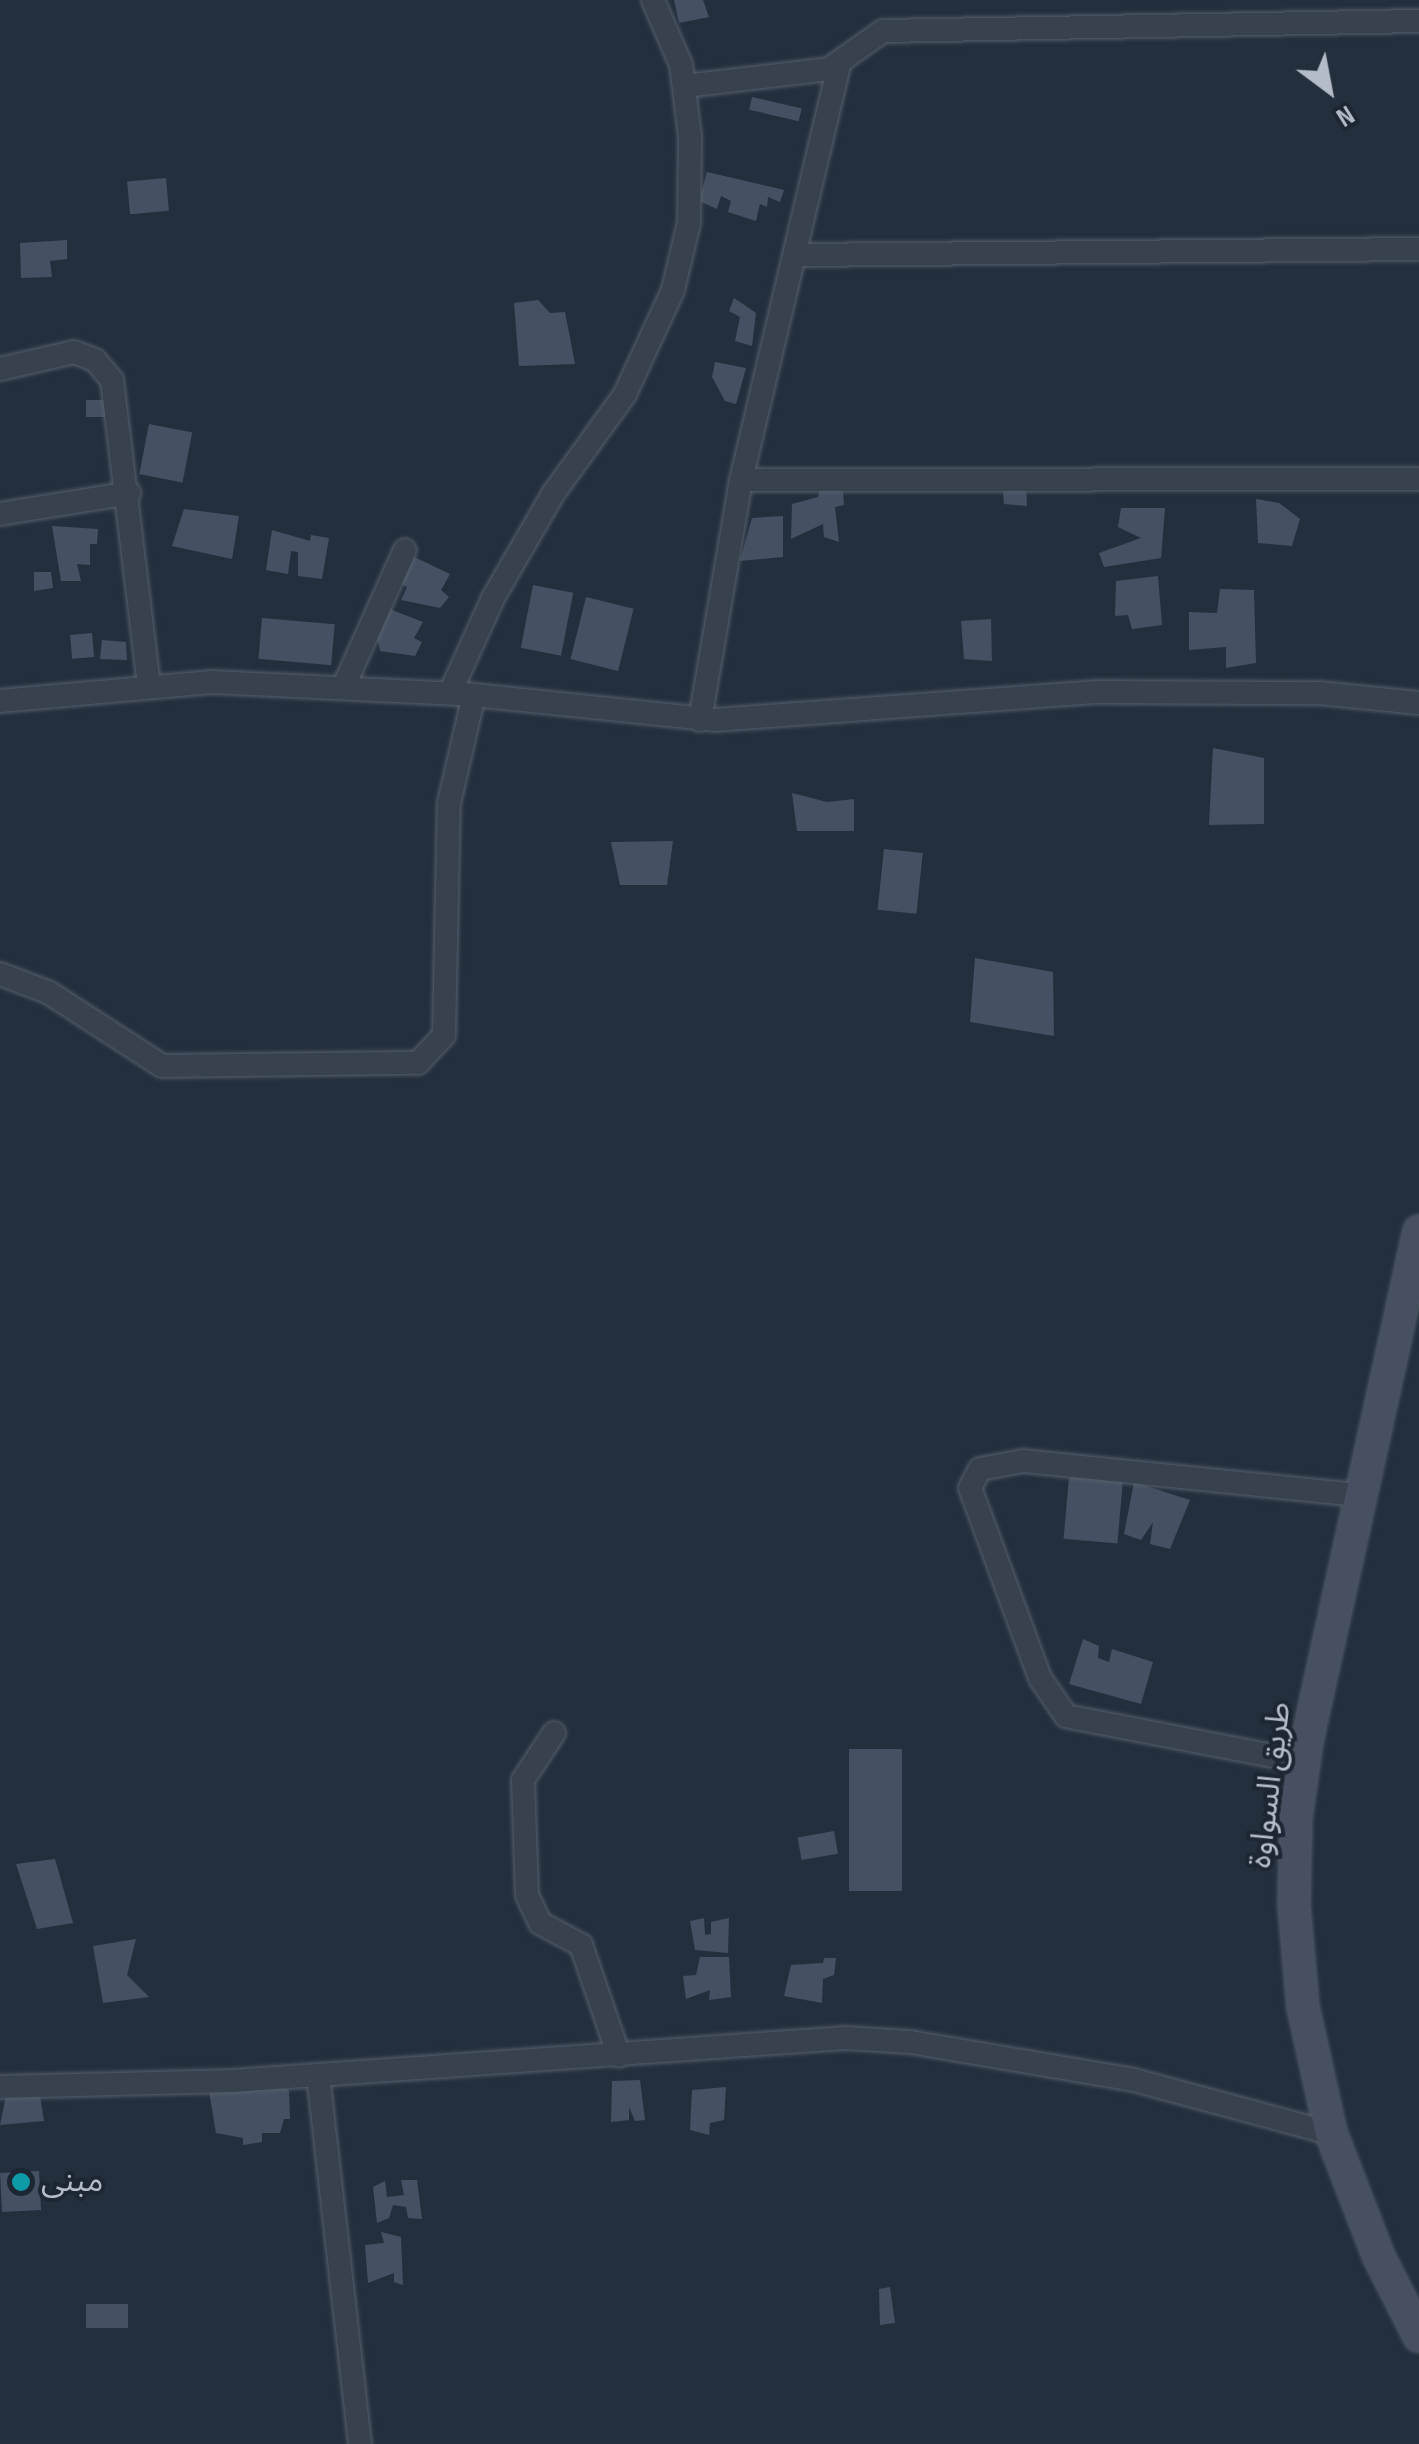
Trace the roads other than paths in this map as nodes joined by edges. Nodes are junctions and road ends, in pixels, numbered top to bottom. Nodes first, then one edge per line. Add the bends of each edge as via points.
1 (652, 0) edge
2 (1419, 21) edge
3 (840, 62) junction
4 (686, 86) junction
5 (1419, 249) edge
6 (797, 255) junction
7 (0, 369) edge
8 (1419, 479) edge
9 (740, 480) junction
10 (128, 494) junction
11 (0, 514) edge
12 (405, 550) dead end
13 (149, 687) junction
14 (344, 688) junction
15 (450, 694) junction
16 (474, 695) junction
17 (0, 702) edge
18 (1419, 702) edge
19 (700, 720) junction
20 (0, 974) edge
21 (1419, 1230) edge
22 (1359, 1495) junction
23 (554, 1733) dead end
24 (1304, 1762) junction
25 (619, 2056) junction
26 (318, 2075) junction
27 (0, 2087) edge
28 (1331, 2133) junction
29 (1419, 2336) edge
30 (360, 2444) edge

1 - 4 street via 674,39
2 - 3 street via 883,30
3 - 4 street via 808,74
3 - 6 street
4 - 15 street via 689,224 656,336 625,394 537,520
5 - 6 street
6 - 9 street
7 - 10 street via 74,352 95,360 118,402
8 - 9 street
9 - 19 street
10 - 11 street
10 - 13 street
12 - 14 street
13 - 14 street via 212,682
13 - 17 street
14 - 15 street
15 - 16 street
16 - 19 street
16 - 20 street via 449,804 444,1035 418,1062 162,1066 48,992
18 - 19 street via 1319,693 1098,692
21 - 22 street, طريق السواوة
22 - 24 street, طريق السواوة
22 - 24 street via 1023,1461 980,1469 970,1488 1040,1678 1066,1716
23 - 25 street via 523,1780 527,1895 540,1923 582,1946
24 - 28 street, طريق السواوة via 1296,1816 1296,1954
25 - 26 street
25 - 28 street via 846,2038 910,2042 1134,2080
26 - 27 street
26 - 30 street
28 - 29 street, طريق السواوة via 1378,2255

